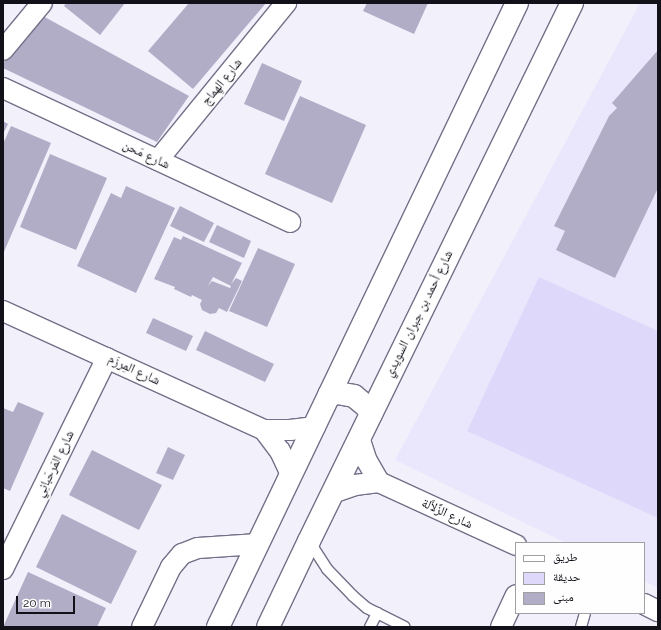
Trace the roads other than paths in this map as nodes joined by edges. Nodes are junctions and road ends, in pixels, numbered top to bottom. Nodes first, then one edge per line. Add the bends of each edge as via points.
1 (42, 3) edge
2 (286, 3) edge
3 (517, 3) edge
4 (572, 3) edge
5 (3, 50) edge
6 (3, 88) edge
7 (158, 160) junction
8 (290, 222) dead end
9 (3, 310) edge
10 (107, 358) junction
11 (329, 396) junction
12 (370, 414) junction
13 (314, 427) junction
14 (264, 430) junction
15 (359, 437) junction
16 (291, 475) junction
17 (379, 482) junction
18 (332, 493) junction
19 (308, 541) junction
20 (258, 544) junction
21 (515, 545) edge
22 (3, 569) edge
23 (515, 598) edge
24 (645, 604) edge
25 (658, 611) edge
26 (377, 612) junction
27 (585, 614) edge
28 (398, 625) edge
29 (142, 627) edge
30 (218, 627) edge
31 (268, 627) edge
32 (370, 627) edge
33 (501, 627) edge
34 (580, 627) edge

1 - 5 street
2 - 7 street, شارع الهِماج
3 - 11 street
4 - 12 street, شارع أحمد بن جبران السويدي
6 - 7 street, شارع مَحن
7 - 8 street, شارع مَحن
9 - 10 street, شارع المِرزَم
10 - 14 street, شارع المِرزَم
10 - 22 street, شارع المَرحَبانِي
11 - 12 street via 338,393 354,396 367,407
11 - 13 street
12 - 15 street, شارع أحمد بن جبران السويدي
13 - 14 street, شارع المِرزَم
13 - 16 street
14 - 16 street, شارع المِرزَم via 280,451
15 - 17 street via 367,461
15 - 18 street, شارع أحمد بن جبران السويدي
16 - 20 street
17 - 18 street
17 - 21 street, شارع الزَّلاَّلة
18 - 19 street, شارع أحمد بن جبران السويدي
19 - 26 lane via 339,583 367,608
19 - 31 street, شارع أحمد بن جبران السويدي
20 - 29 street via 198,548 182,554 171,567
20 - 30 street
23 - 33 street
24 - 25 street
26 - 28 lane
26 - 32 lane
27 - 34 lane

